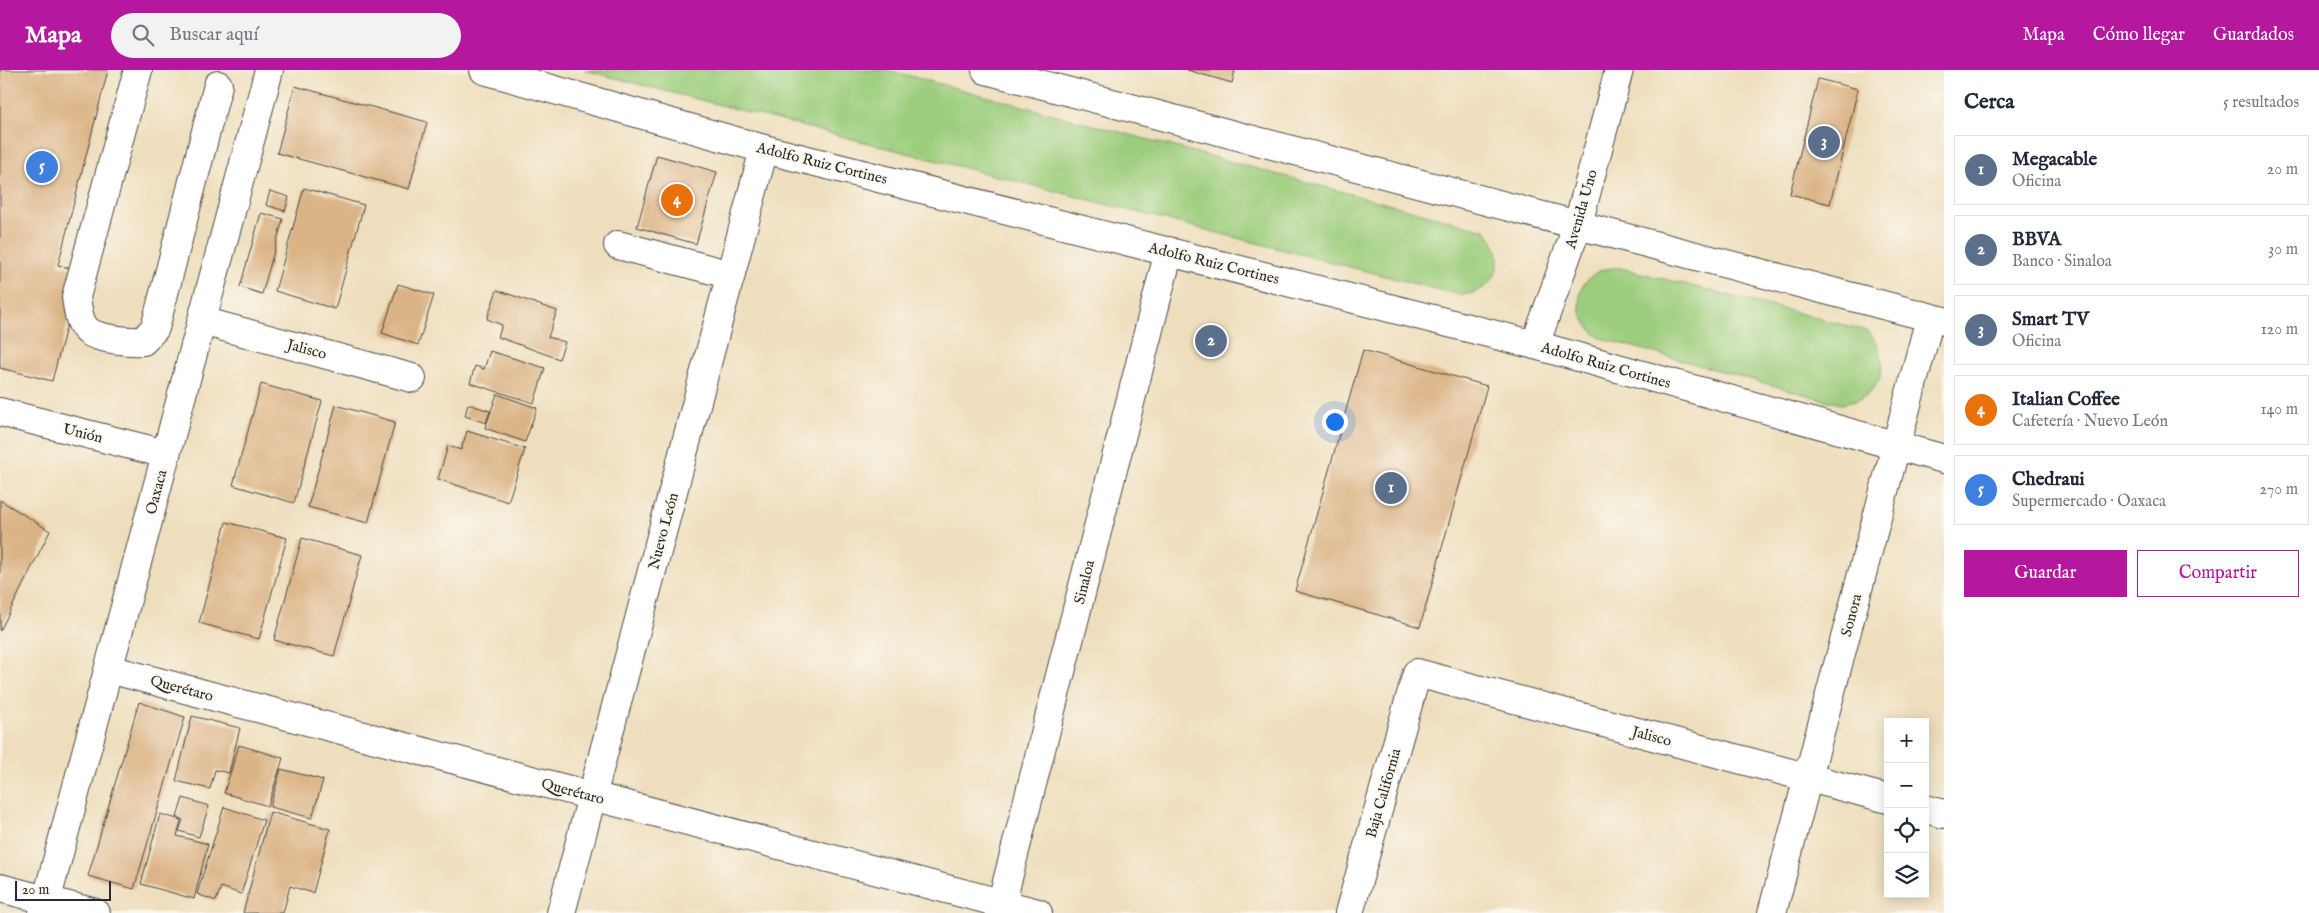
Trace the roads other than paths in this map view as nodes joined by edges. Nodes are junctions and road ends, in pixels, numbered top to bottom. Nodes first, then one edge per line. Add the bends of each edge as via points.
1 (138, 70) edge
2 (269, 70) edge
3 (484, 70) edge
4 (986, 70) edge
5 (1619, 70) edge
6 (218, 85) dead end
7 (764, 149) junction
8 (1578, 224) junction
9 (618, 245) dead end
10 (1169, 251) junction
11 (731, 274) junction
12 (202, 320) junction
13 (1937, 320) edge
14 (1535, 345) junction
15 (412, 378) dead end
16 (0, 412) edge
17 (1896, 446) junction
18 (166, 454) junction
19 (1944, 458) edge
20 (109, 669) junction
21 (1417, 673) joint
22 (1808, 778) junction
23 (592, 796) junction
24 (1884, 798) edge
25 (1929, 810) edge
26 (1944, 814) edge
27 (0, 888) edge
28 (45, 906) edge
29 (1001, 908) edge
30 (96, 913) edge
31 (561, 913) edge
32 (1038, 913) edge
33 (1349, 913) edge
34 (1772, 913) edge

1 - 6 street via 76,297 80,318 88,331 122,342 143,341 155,328
2 - 12 street, Oaxaca
3 - 7 street, Adolfo Ruiz Cortines
4 - 8 street
5 - 8 street, Avenida Uno
7 - 10 street, Adolfo Ruiz Cortines
7 - 11 street, Nuevo León
8 - 13 street
8 - 14 street, Avenida Uno
9 - 11 street
10 - 14 street, Adolfo Ruiz Cortines
10 - 29 street, Sinaloa
11 - 23 street, Nuevo León
12 - 15 street, Jalisco
12 - 18 street, Oaxaca
13 - 17 street, Sonora
14 - 17 street, Adolfo Ruiz Cortines
16 - 18 street, Unión
17 - 19 street, Adolfo Ruiz Cortines
17 - 22 street, Sonora
18 - 20 street, Oaxaca
20 - 23 street, Querétaro
20 - 28 street, Oaxaca
21 - 22 street, Jalisco
21 - 33 street, Baja California
22 - 24 street, Jalisco
22 - 34 street, Sonora
23 - 29 street, Querétaro
23 - 31 street, Nuevo León
25 - 26 street
27 - 28 street
28 - 30 street
29 - 32 street, Querétaro

